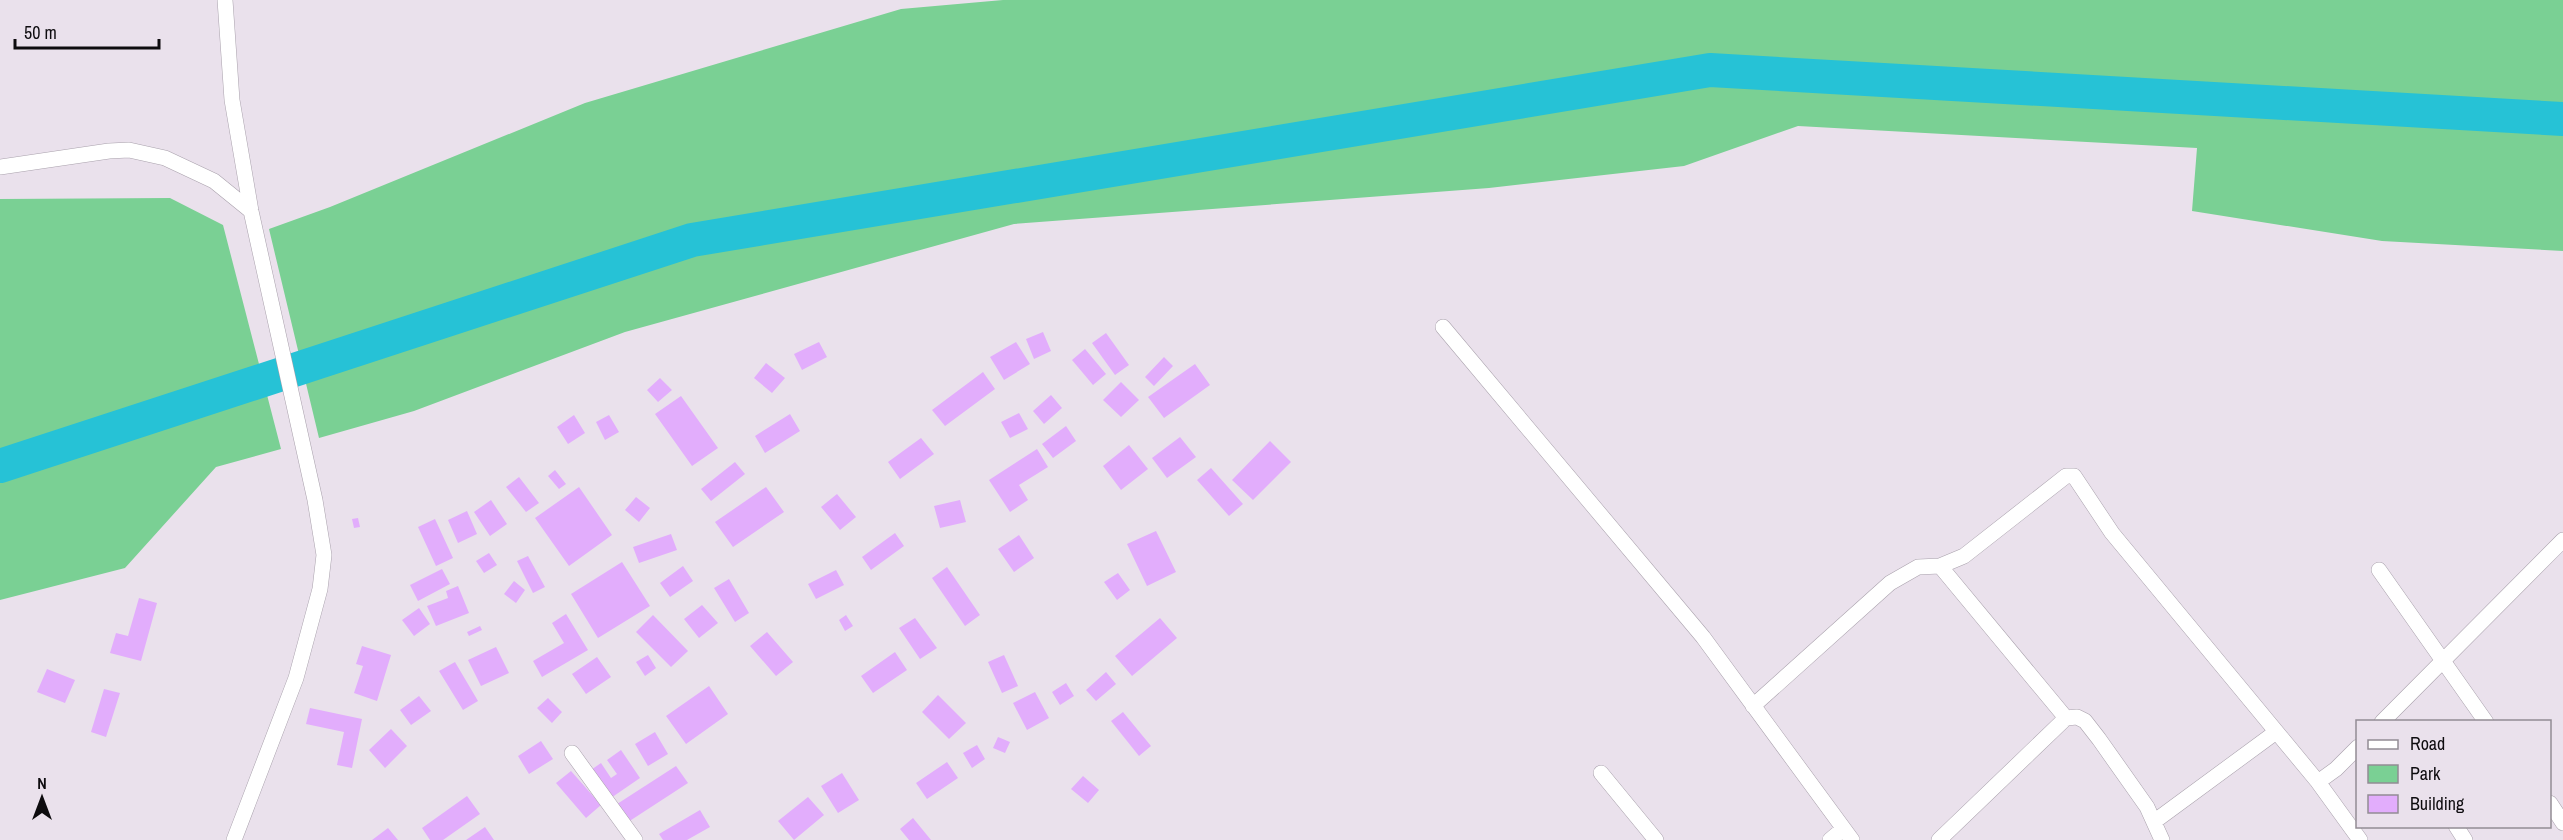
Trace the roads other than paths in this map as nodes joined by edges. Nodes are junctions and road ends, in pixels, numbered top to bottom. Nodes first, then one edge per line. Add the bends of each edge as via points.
1 (225, 0) edge
2 (0, 167) edge
3 (251, 211) junction
4 (1443, 327) dead end
5 (2563, 540) edge
6 (1940, 566) junction
7 (2379, 570) dead end
8 (2441, 661) junction
9 (1753, 706) junction
10 (2066, 718) junction
11 (2384, 720) edge
12 (2485, 720) edge
13 (2276, 732) junction
14 (2356, 749) edge
15 (572, 753) dead end
16 (1601, 773) dead end
17 (2318, 782) junction
18 (2551, 805) edge
19 (2155, 821) junction
20 (2563, 823) edge
21 (1848, 834) edge
22 (234, 840) edge
23 (635, 840) edge
24 (1656, 840) edge
25 (1830, 840) edge
26 (1939, 840) edge
27 (2162, 840) edge
28 (2360, 840) edge

1 - 3 street via 232,100
2 - 3 street via 129,150 165,158 214,181
3 - 22 street via 324,555 320,590 296,678
4 - 9 street via 1702,637
5 - 8 street
6 - 9 street via 1918,567 1890,583
6 - 10 street
6 - 13 street via 1964,556 2066,476 2074,476 2112,533
7 - 8 street
8 - 11 street
8 - 12 street
9 - 21 street
10 - 19 street via 2085,721
10 - 26 street
13 - 17 street
13 - 19 street
14 - 17 street
15 - 23 street
16 - 24 street
17 - 28 street
18 - 20 street
19 - 27 street
21 - 25 street

